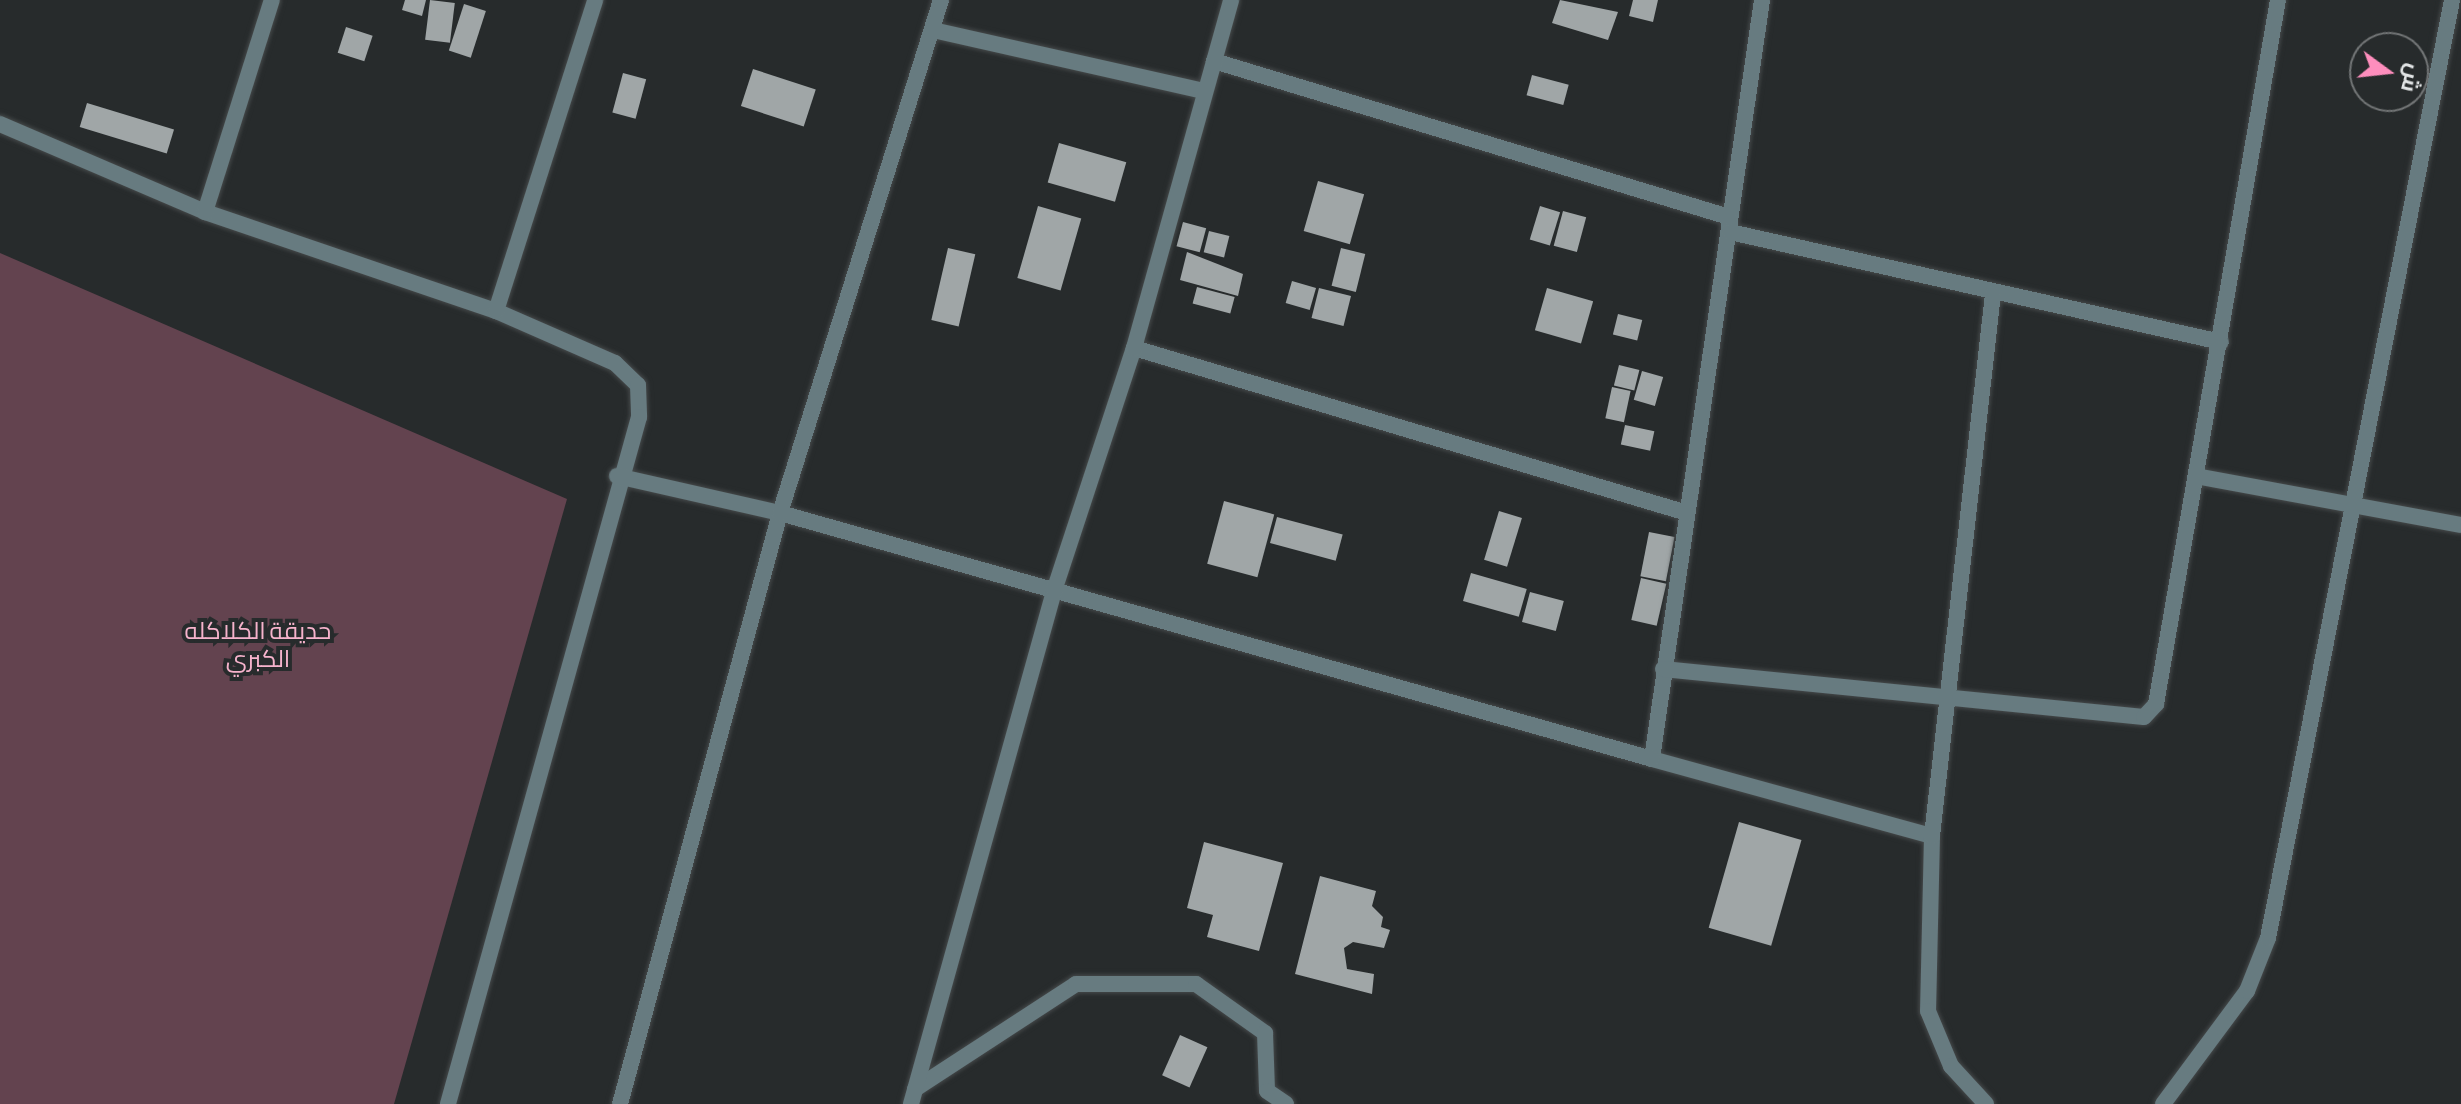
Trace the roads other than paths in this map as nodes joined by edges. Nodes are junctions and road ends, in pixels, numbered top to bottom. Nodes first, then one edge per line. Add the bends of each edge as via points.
1 (272, 0) edge
2 (595, 0) edge
3 (941, 0) edge
4 (1231, 0) edge
5 (1762, 0) edge
6 (2278, 0) edge
7 (2452, 0) edge
8 (933, 30) junction
9 (1214, 61) junction
10 (1204, 91) junction
11 (0, 124) edge
12 (205, 212) junction
13 (1729, 224) junction
14 (1993, 294) junction
15 (496, 311) junction
16 (2221, 342) junction
17 (1134, 348) junction
18 (617, 476) junction
19 (2196, 476) junction
20 (2352, 506) junction
21 (780, 513) junction
22 (1687, 513) junction
23 (2461, 525) edge
24 (1054, 591) junction
25 (1663, 669) junction
26 (1950, 699) junction
27 (1652, 759) junction
28 (1932, 836) junction
29 (913, 1097) edge
30 (448, 1104) edge
31 (620, 1104) edge
32 (1286, 1104) edge
33 (1986, 1104) edge
34 (2163, 1104) edge

1 - 12 street
2 - 15 street
3 - 8 street
4 - 9 street
5 - 13 street
6 - 16 street
7 - 20 street
8 - 10 street
8 - 21 street
9 - 10 street
9 - 13 street
10 - 17 street
11 - 12 street
12 - 15 street
13 - 14 street
13 - 22 street
14 - 16 street
14 - 26 street
15 - 18 street via 615,363 638,385 639,417
16 - 19 street
17 - 22 street
17 - 24 street
18 - 21 street
18 - 30 street
19 - 20 street
19 - 26 street via 2156,704 2144,717
20 - 23 street
20 - 34 street via 2268,938 2232,1015
21 - 24 street
21 - 31 street
22 - 25 street
24 - 27 street
24 - 29 street
25 - 26 street
25 - 27 street
26 - 28 street
27 - 28 street
28 - 33 street via 1928,1011 1951,1066
29 - 32 street via 1076,984 1196,984 1265,1033 1267,1091

